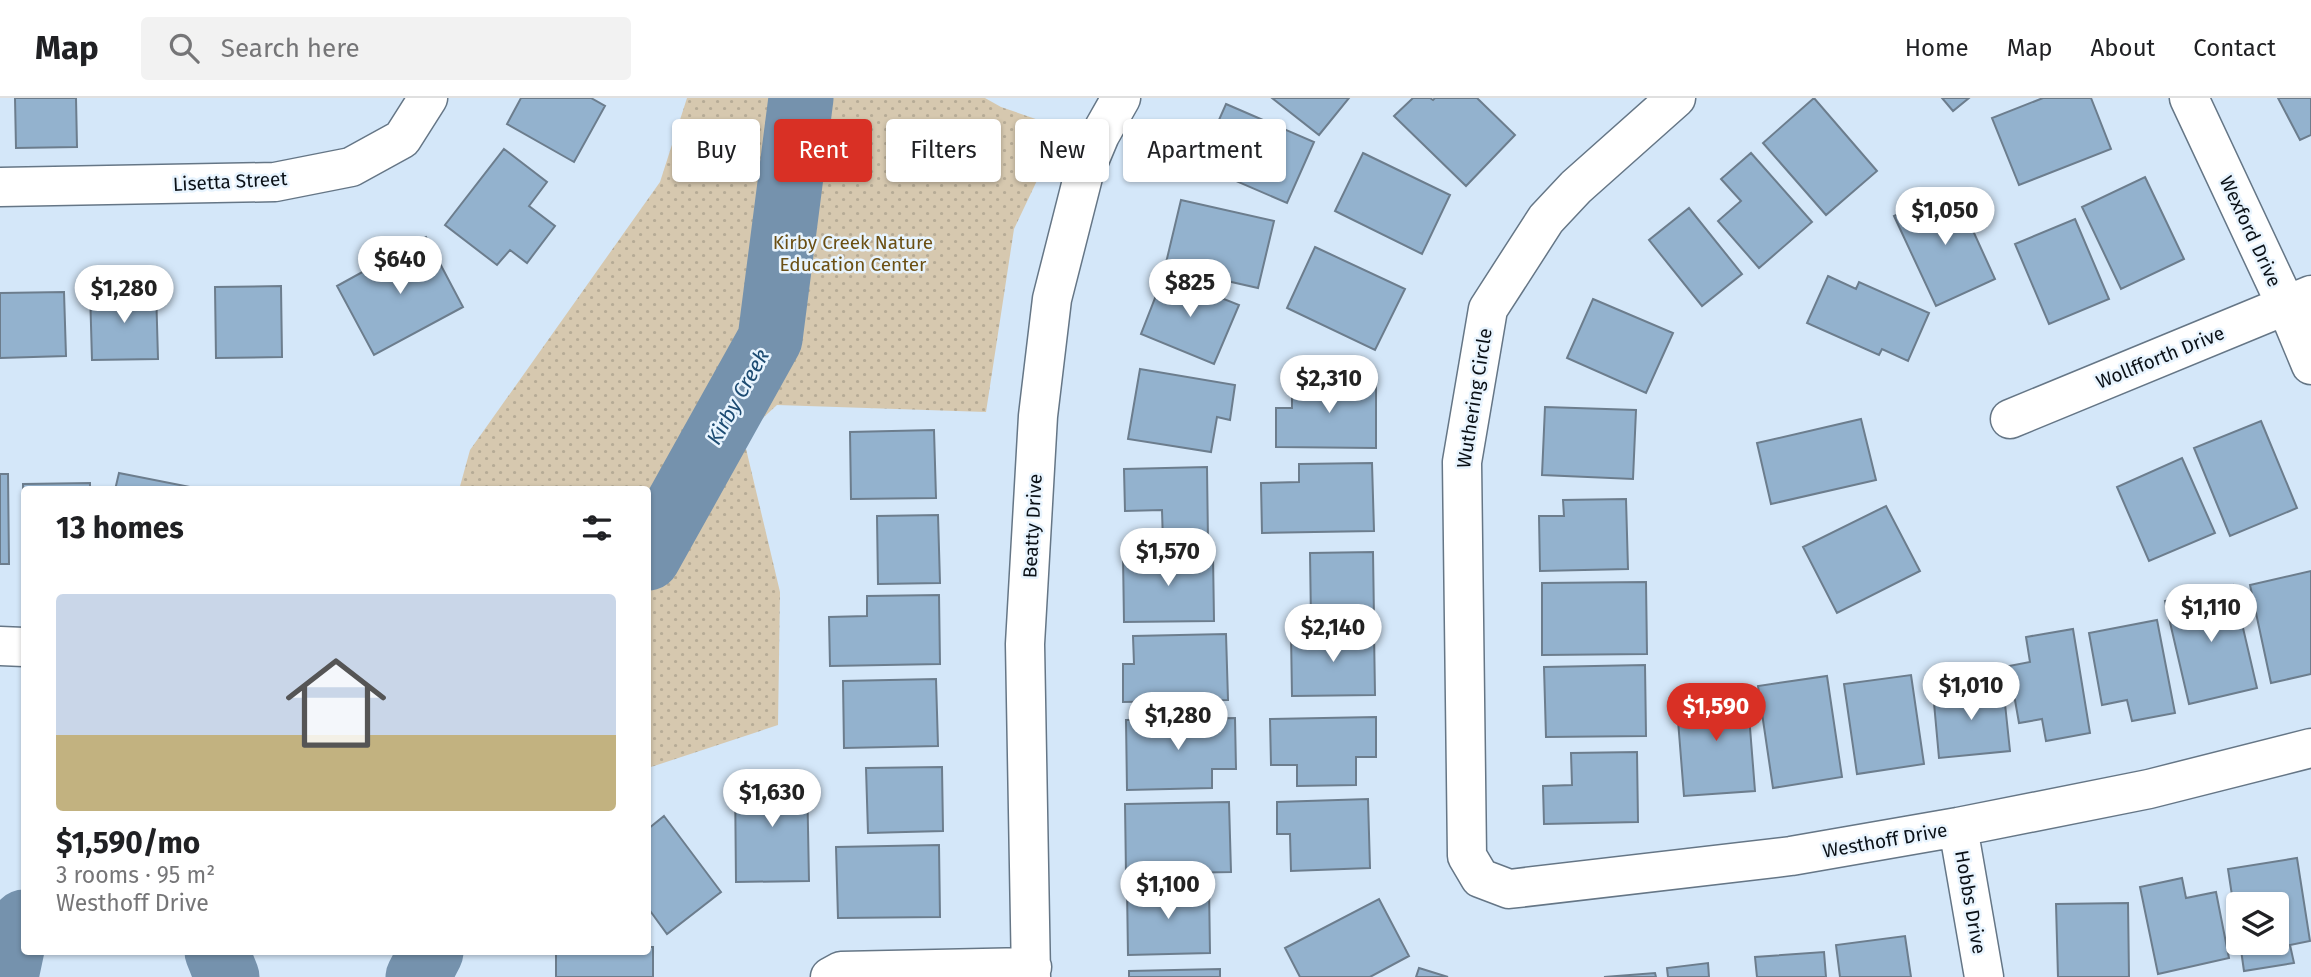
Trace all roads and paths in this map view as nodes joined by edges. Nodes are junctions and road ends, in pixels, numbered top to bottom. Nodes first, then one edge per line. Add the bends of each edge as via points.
1 (428, 98) edge
2 (1121, 98) edge
3 (1676, 98) edge
4 (2189, 98) edge
5 (0, 187) edge
6 (2298, 300) edge
7 (2311, 365) edge
8 (2010, 419) dead end
9 (0, 646) edge
10 (21, 647) edge
11 (2311, 748) edge
12 (1958, 827) junction
13 (1466, 856) joint
14 (1033, 974) edge
15 (830, 977) edge
16 (1984, 977) edge

1 - 5 street, Lisetta Street via 402,139 351,167 275,182
2 - 14 street, Beatty Drive via 1084,173 1052,299 1038,416 1026,645
3 - 13 street, Wuthering Circle via 1546,219 1488,309 1461,462
4 - 6 street, Wexford Drive
6 - 7 street, Wexford Drive
6 - 8 street, Wollfforth Drive
9 - 10 street
11 - 12 street, Westhoff Drive via 2149,789
12 - 13 street, Westhoff Drive via 1791,856 1509,889 1480,878
12 - 16 street, Hobbs Drive
14 - 15 street via 841,971

